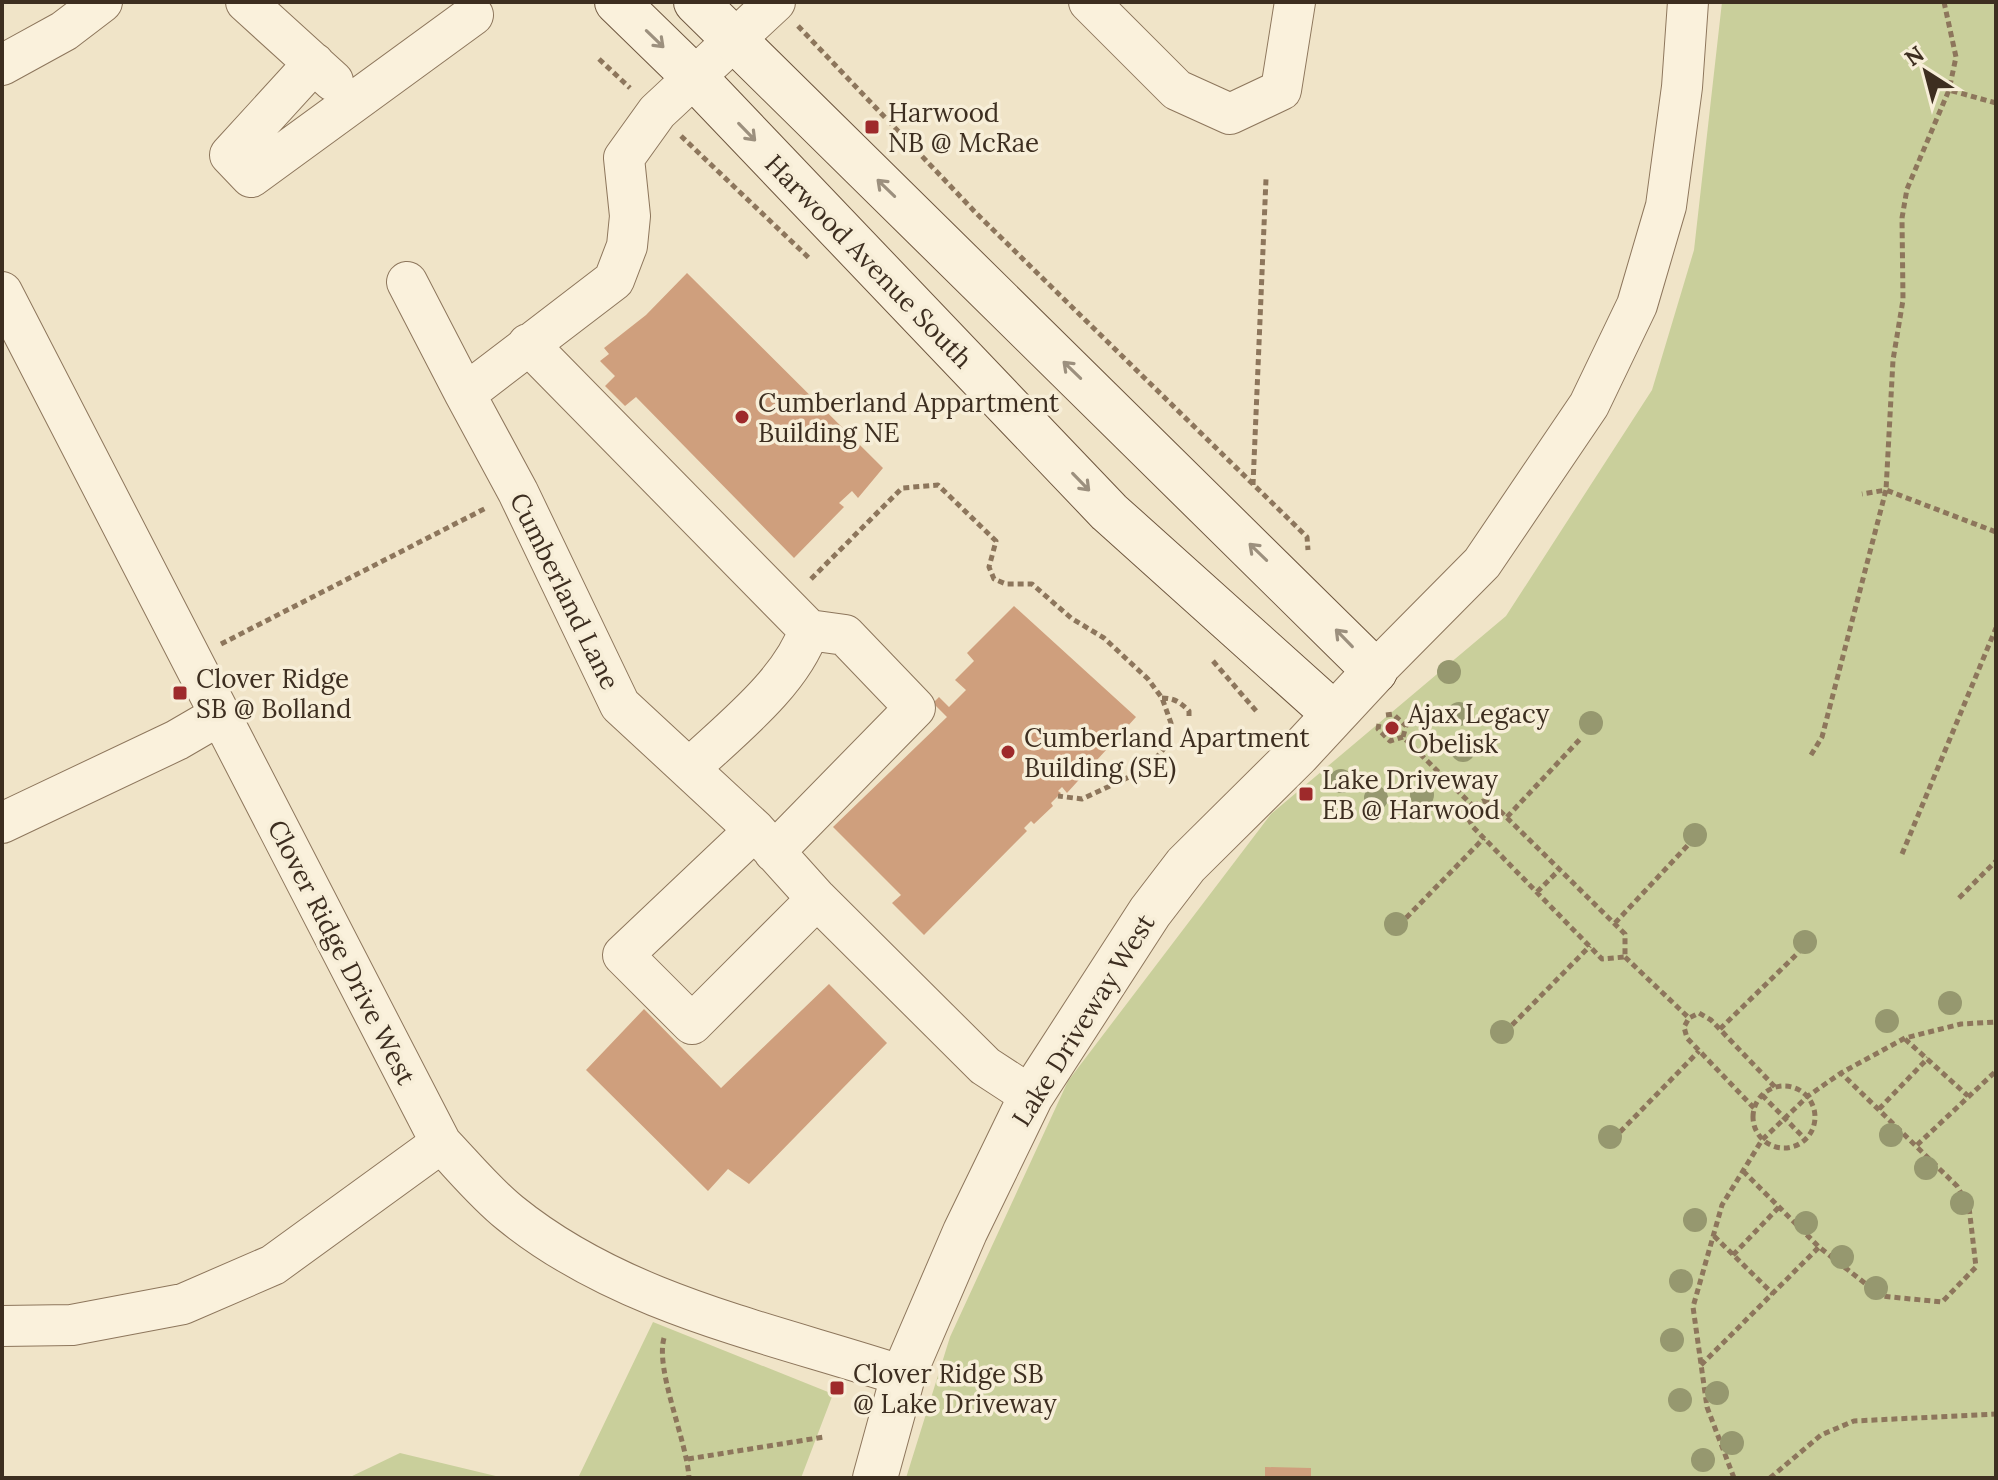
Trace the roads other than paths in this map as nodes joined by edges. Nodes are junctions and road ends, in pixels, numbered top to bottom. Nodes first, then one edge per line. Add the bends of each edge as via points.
1 (102, 2) edge
2 (246, 2) edge
3 (617, 2) edge
4 (696, 2) edge
5 (1089, 2) edge
6 (1295, 2) edge
7 (1688, 2) edge
8 (786, 13) edge
9 (473, 15) dead end
10 (735, 40) junction
11 (314, 63) junction
12 (2, 65) edge
13 (693, 76) junction
14 (353, 101) junction
15 (407, 282) dead end
16 (2, 292) edge
17 (528, 344) junction
18 (465, 394) junction
19 (797, 618) junction
20 (1375, 671) junction
21 (1334, 714) junction
22 (220, 715) junction
23 (690, 768) junction
24 (2, 823) edge
25 (765, 841) junction
26 (817, 899) junction
27 (1031, 1096) junction
28 (441, 1143) junction
29 (2, 1326) edge
30 (903, 1376) junction
31 (875, 1478) edge

1 - 12 street via 64,31
2 - 11 street
3 -> 13 main road, Harwood Avenue South
4 - 10 main road
5 - 6 street via 1177,90 1230,114 1281,90
7 - 20 street via 1666,206 1637,305 1589,405 1482,563
8 - 10 street
9 - 14 street
10 - 13 street
20 -> 10 main road
11 - 14 street
11 - 14 street via 230,155 251,177
13 - 17 street via 657,112 624,158 630,216 627,246 614,280
13 -> 21 main road, Harwood Avenue South via 1109,512
15 - 18 street, Cumberland Lane
16 - 22 street, Clover Ridge Drive West
17 - 18 street
17 - 19 street
18 - 23 street, Cumberland Lane via 620,705
19 - 23 street via 801,655
19 - 25 street via 845,635 915,708
20 - 21 main road, Lake Driveway West
21 - 27 main road, Lake Driveway West via 1186,865
22 - 24 street
22 - 28 street, Clover Ridge Drive West
23 - 25 street, Cumberland Lane
25 - 26 street, Cumberland Lane
25 - 26 street via 623,955 692,1024
26 - 27 street, Cumberland Lane via 985,1066
27 - 30 main road, Lake Driveway West
28 - 29 street via 273,1265 183,1304 72,1325
28 - 30 street, Clover Ridge Drive West via 509,1213 575,1258 675,1304
30 - 31 main road, Lake Driveway West

